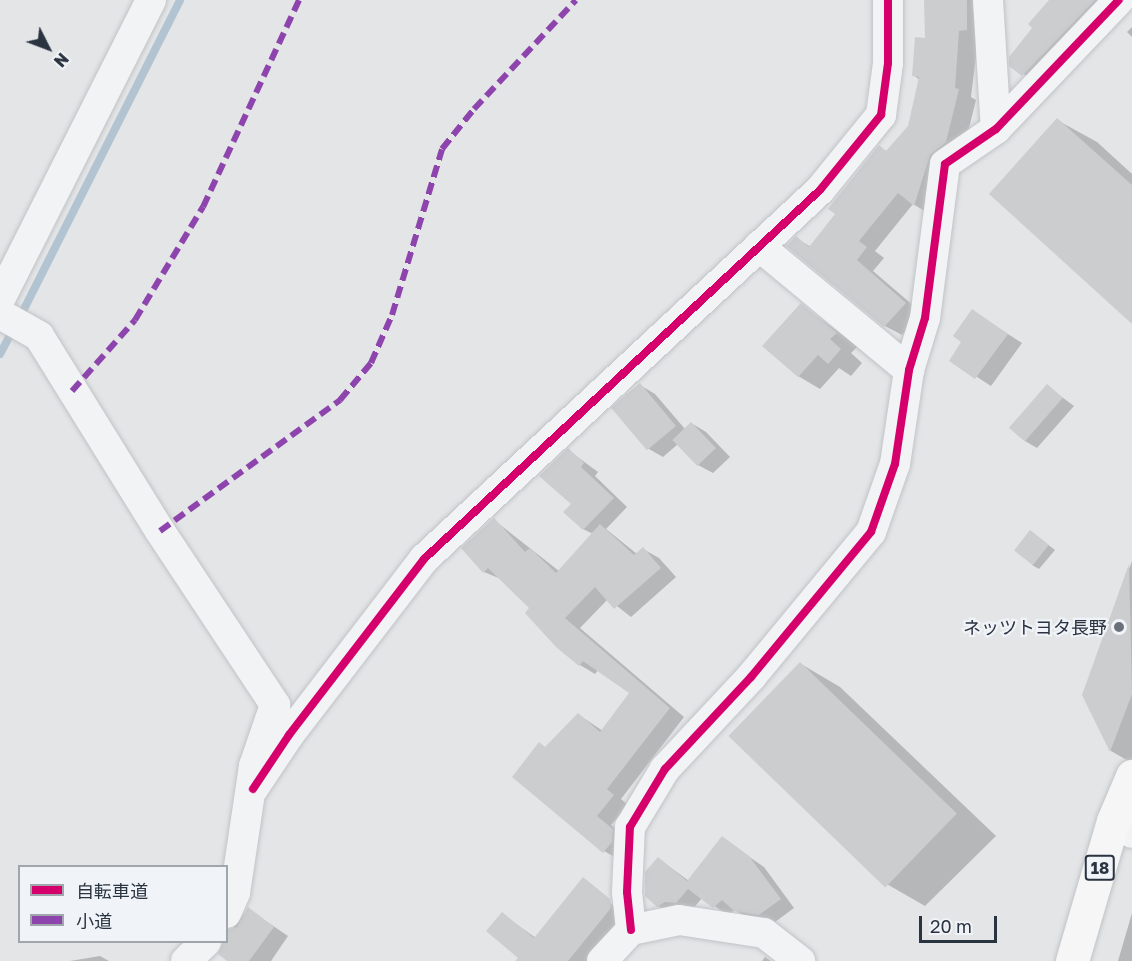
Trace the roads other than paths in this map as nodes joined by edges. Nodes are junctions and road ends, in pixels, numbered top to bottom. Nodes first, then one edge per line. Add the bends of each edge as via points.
1 (151, 0) edge
2 (888, 0) edge
3 (988, 0) edge
4 (1119, 0) edge
5 (996, 129) junction
6 (759, 246) junction
7 (2, 310) edge
8 (909, 370) junction
9 (1132, 776) edge
10 (253, 789) junction
11 (1123, 827) edge
12 (228, 909) edge
13 (631, 930) junction
14 (205, 943) edge
15 (186, 961) edge
16 (602, 961) edge
17 (800, 961) edge
18 (1072, 961) edge

1 - 7 street
2 - 6 street via 888,63 881,115 820,190
3 - 5 street
4 - 5 street
5 - 8 street via 945,164 925,318
6 - 8 street
6 - 10 street via 424,559 289,735
7 - 10 street via 39,336 160,531 276,705 254,766
8 - 13 street via 895,464 871,532 751,677 665,769 630,827 627,892
9 - 11 highway, 18
10 - 12 street via 235,893
11 - 18 highway, 18
13 - 16 street
13 - 17 street via 679,920 764,933
14 - 15 street

